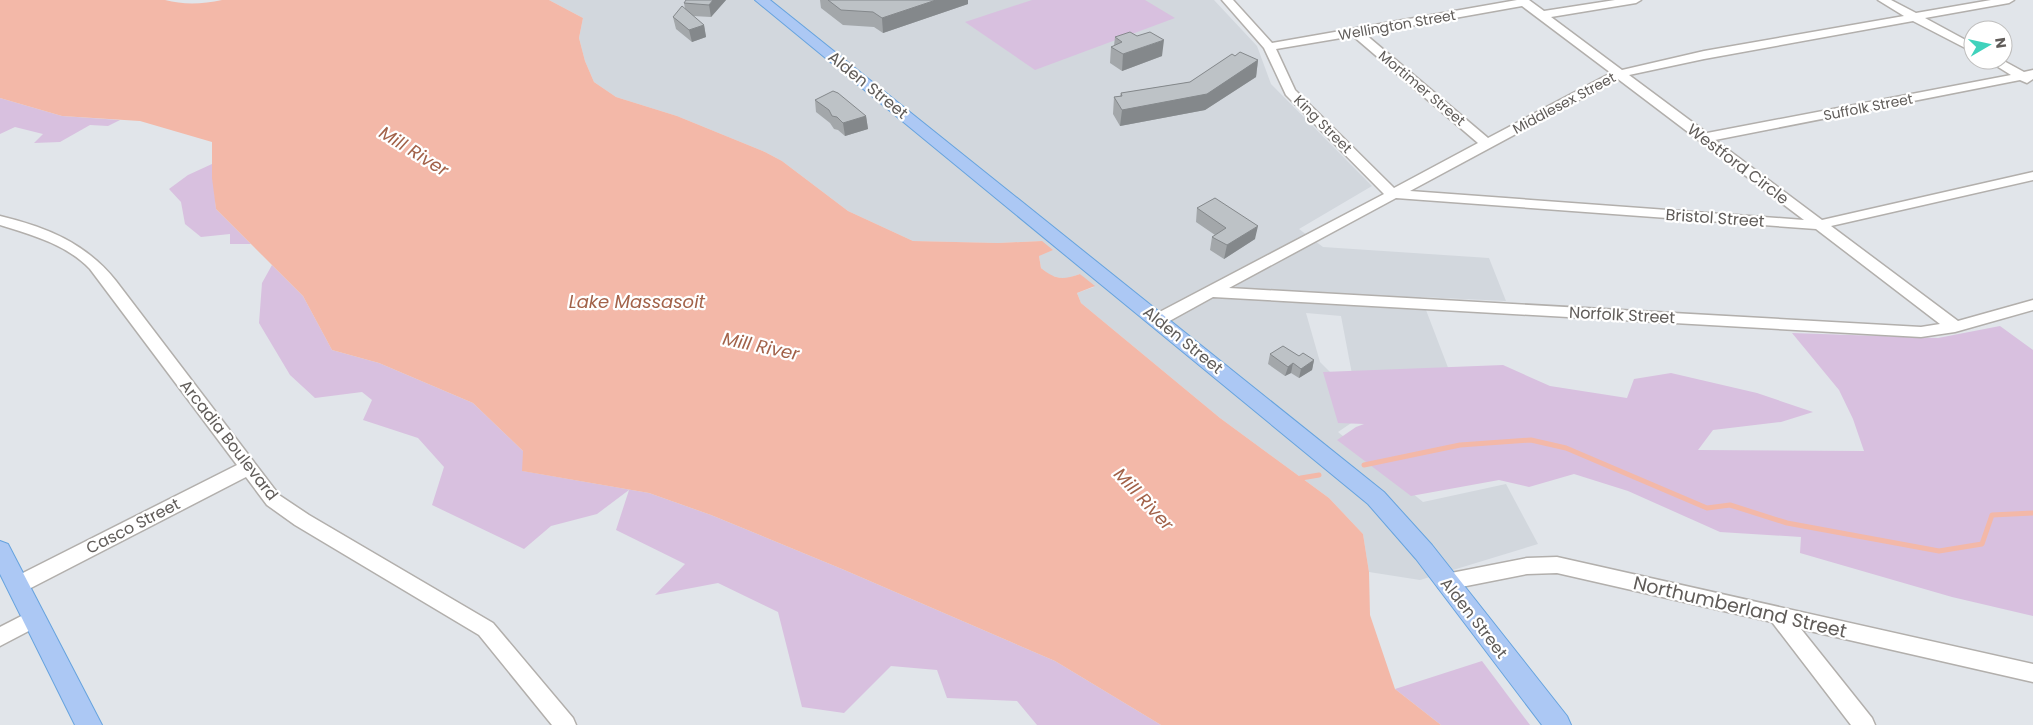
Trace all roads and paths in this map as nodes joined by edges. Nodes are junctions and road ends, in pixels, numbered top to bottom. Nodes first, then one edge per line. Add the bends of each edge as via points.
1 (762, 0) edge
2 (1226, 0) edge
3 (1636, 0) edge
4 (1883, 0) edge
5 (2009, 0) edge
6 (1523, 1) edge
7 (1541, 15) junction
8 (1916, 18) junction
9 (1356, 32) junction
10 (1963, 44) edge
11 (1269, 47) junction
12 (2013, 69) edge
13 (1618, 74) junction
14 (2029, 77) edge
15 (1703, 138) junction
16 (1488, 144) junction
17 (2033, 176) edge
18 (1392, 194) junction
19 (0, 220) edge
20 (1818, 225) junction
21 (1208, 292) junction
22 (2033, 305) edge
23 (1158, 320) junction
24 (1955, 327) junction
25 (248, 468) junction
26 (0, 551) edge
27 (1446, 582) junction
28 (18, 585) junction
29 (1778, 615) junction
30 (35, 618) junction
31 (0, 637) edge
32 (2033, 673) edge
33 (89, 725) edge
34 (565, 725) edge
35 (1558, 725) edge
36 (1864, 725) edge

1 - 23 main road, Alden Street
2 - 11 street, King Street
3 - 7 street
4 - 8 street
5 - 8 street, Middlesex Street
6 - 7 street, Westford Circle
6 - 9 street, Wellington Street
7 - 13 street, Westford Circle
8 - 10 street
8 - 13 street, Middlesex Street via 1704,55
9 - 11 street, Wellington Street
9 - 16 street, Mortimer Street
11 - 18 street, King Street via 1290,92
12 - 14 street
13 - 15 street, Westford Circle
13 - 16 street, Middlesex Street
14 - 15 street, Suffolk Street
15 - 20 street, Westford Circle
16 - 18 street, Middlesex Street
17 - 20 street, Bristol Street
18 - 20 street, Bristol Street
18 - 21 street, Middlesex Street
19 - 25 street, Arcadia Boulevard via 72,248 94,264
20 - 24 street, Westford Circle
21 - 23 street, Middlesex Street
21 - 24 street, Norfolk Street via 1921,332
22 - 24 street, Norfolk Street
23 - 27 main road, Alden Street via 1376,498
25 - 28 street, Casco Street
25 - 34 street, Arcadia Boulevard via 273,500 293,514 486,629
26 - 28 main road
27 - 29 street, Northumberland Street via 1527,566 1557,565
27 - 35 main road, Alden Street
28 - 30 main road
29 - 32 street, Northumberland Street
29 - 36 street
30 - 31 street
30 - 33 main road

